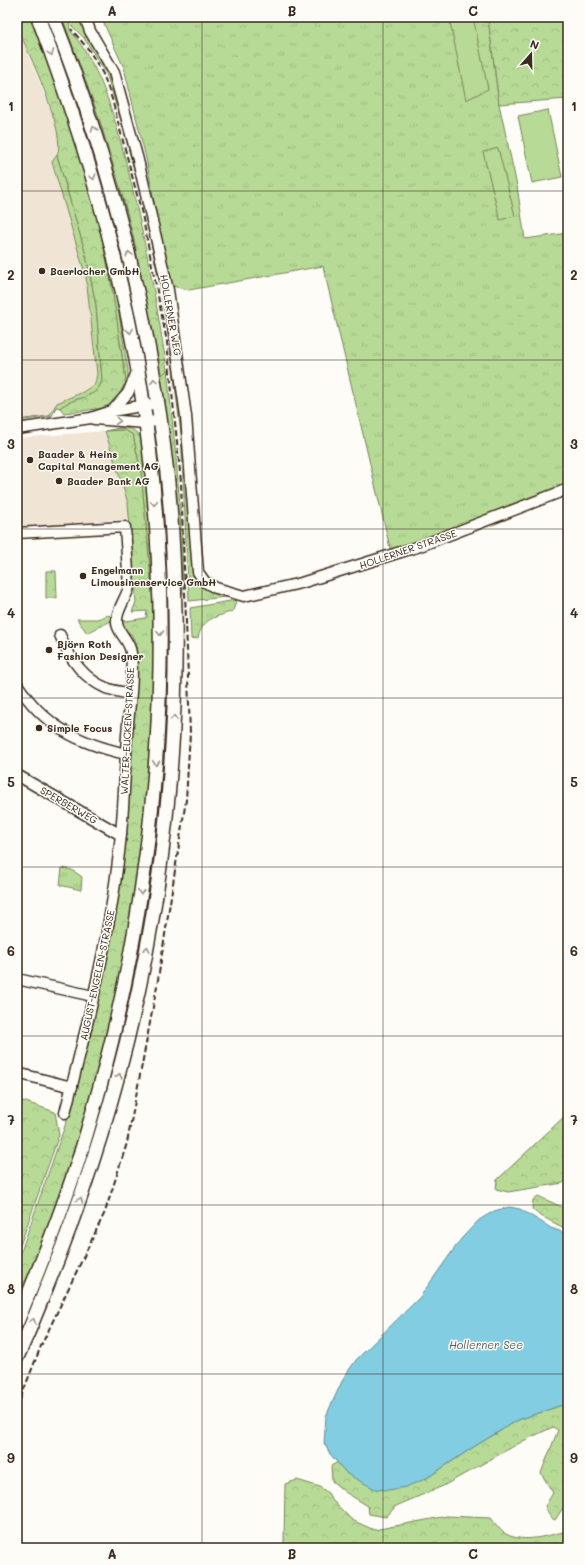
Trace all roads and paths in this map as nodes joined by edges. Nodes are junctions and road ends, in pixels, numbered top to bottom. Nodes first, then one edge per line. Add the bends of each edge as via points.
1 (38, 17) edge
2 (53, 17) edge
3 (85, 17) edge
4 (137, 372) junction
5 (158, 403) junction
6 (143, 406) junction
7 (112, 411) junction
8 (91, 418) junction
9 (160, 420) junction
10 (145, 423) junction
11 (17, 429) edge
12 (568, 489) edge
13 (17, 533) edge
14 (244, 596) joint
15 (60, 635) dead end
16 (17, 684) edge
17 (130, 694) junction
18 (126, 754) junction
19 (17, 775) edge
20 (121, 835) junction
21 (17, 979) edge
22 (93, 996) junction
23 (17, 1073) edge
24 (72, 1087) junction
25 (65, 1113) dead end
26 (17, 1322) edge
27 (17, 1357) edge

1 -> 4 main road via 70,103 96,186 119,278
5 -> 2 main road via 137,289 115,199 83,96
3 - 14 street, HOLLERNER WEG via 90,31 114,72 138,160 168,290 186,416 198,572 205,582 216,588
4 - 6 main road
4 - 7 street via 128,393
5 - 6 street
5 - 9 main road
6 - 7 street
6 - 10 main road
7 - 8 street
8 -> 10 street
8 - 11 street
9 - 10 street
27 -> 9 main road via 82,1197 107,1120 138,996 156,896 171,771 175,653 171,516
10 -> 26 main road via 160,594 157,742 146,867 123,993 89,1127 62,1206
12 - 14 street, HOLLERNER STRASSE via 420,546 301,583
13 - 17 street, WALTER-EUCKEN-STRASSE via 125,527 129,587 127,597 117,615 117,626 130,648
15 - 17 street via 66,651 83,672 107,688
16 - 18 street via 35,709 76,739
17 - 18 street, WALTER-EUCKEN-STRASSE
18 - 20 street, WALTER-EUCKEN-STRASSE
19 - 20 street, SPERBERWEG
20 - 22 street, AUGUST-ENGELEN-STRASSE via 110,917
21 - 22 street
22 - 24 street, AUGUST-ENGELEN-STRASSE
23 - 24 street
24 - 25 street, AUGUST-ENGELEN-STRASSE

